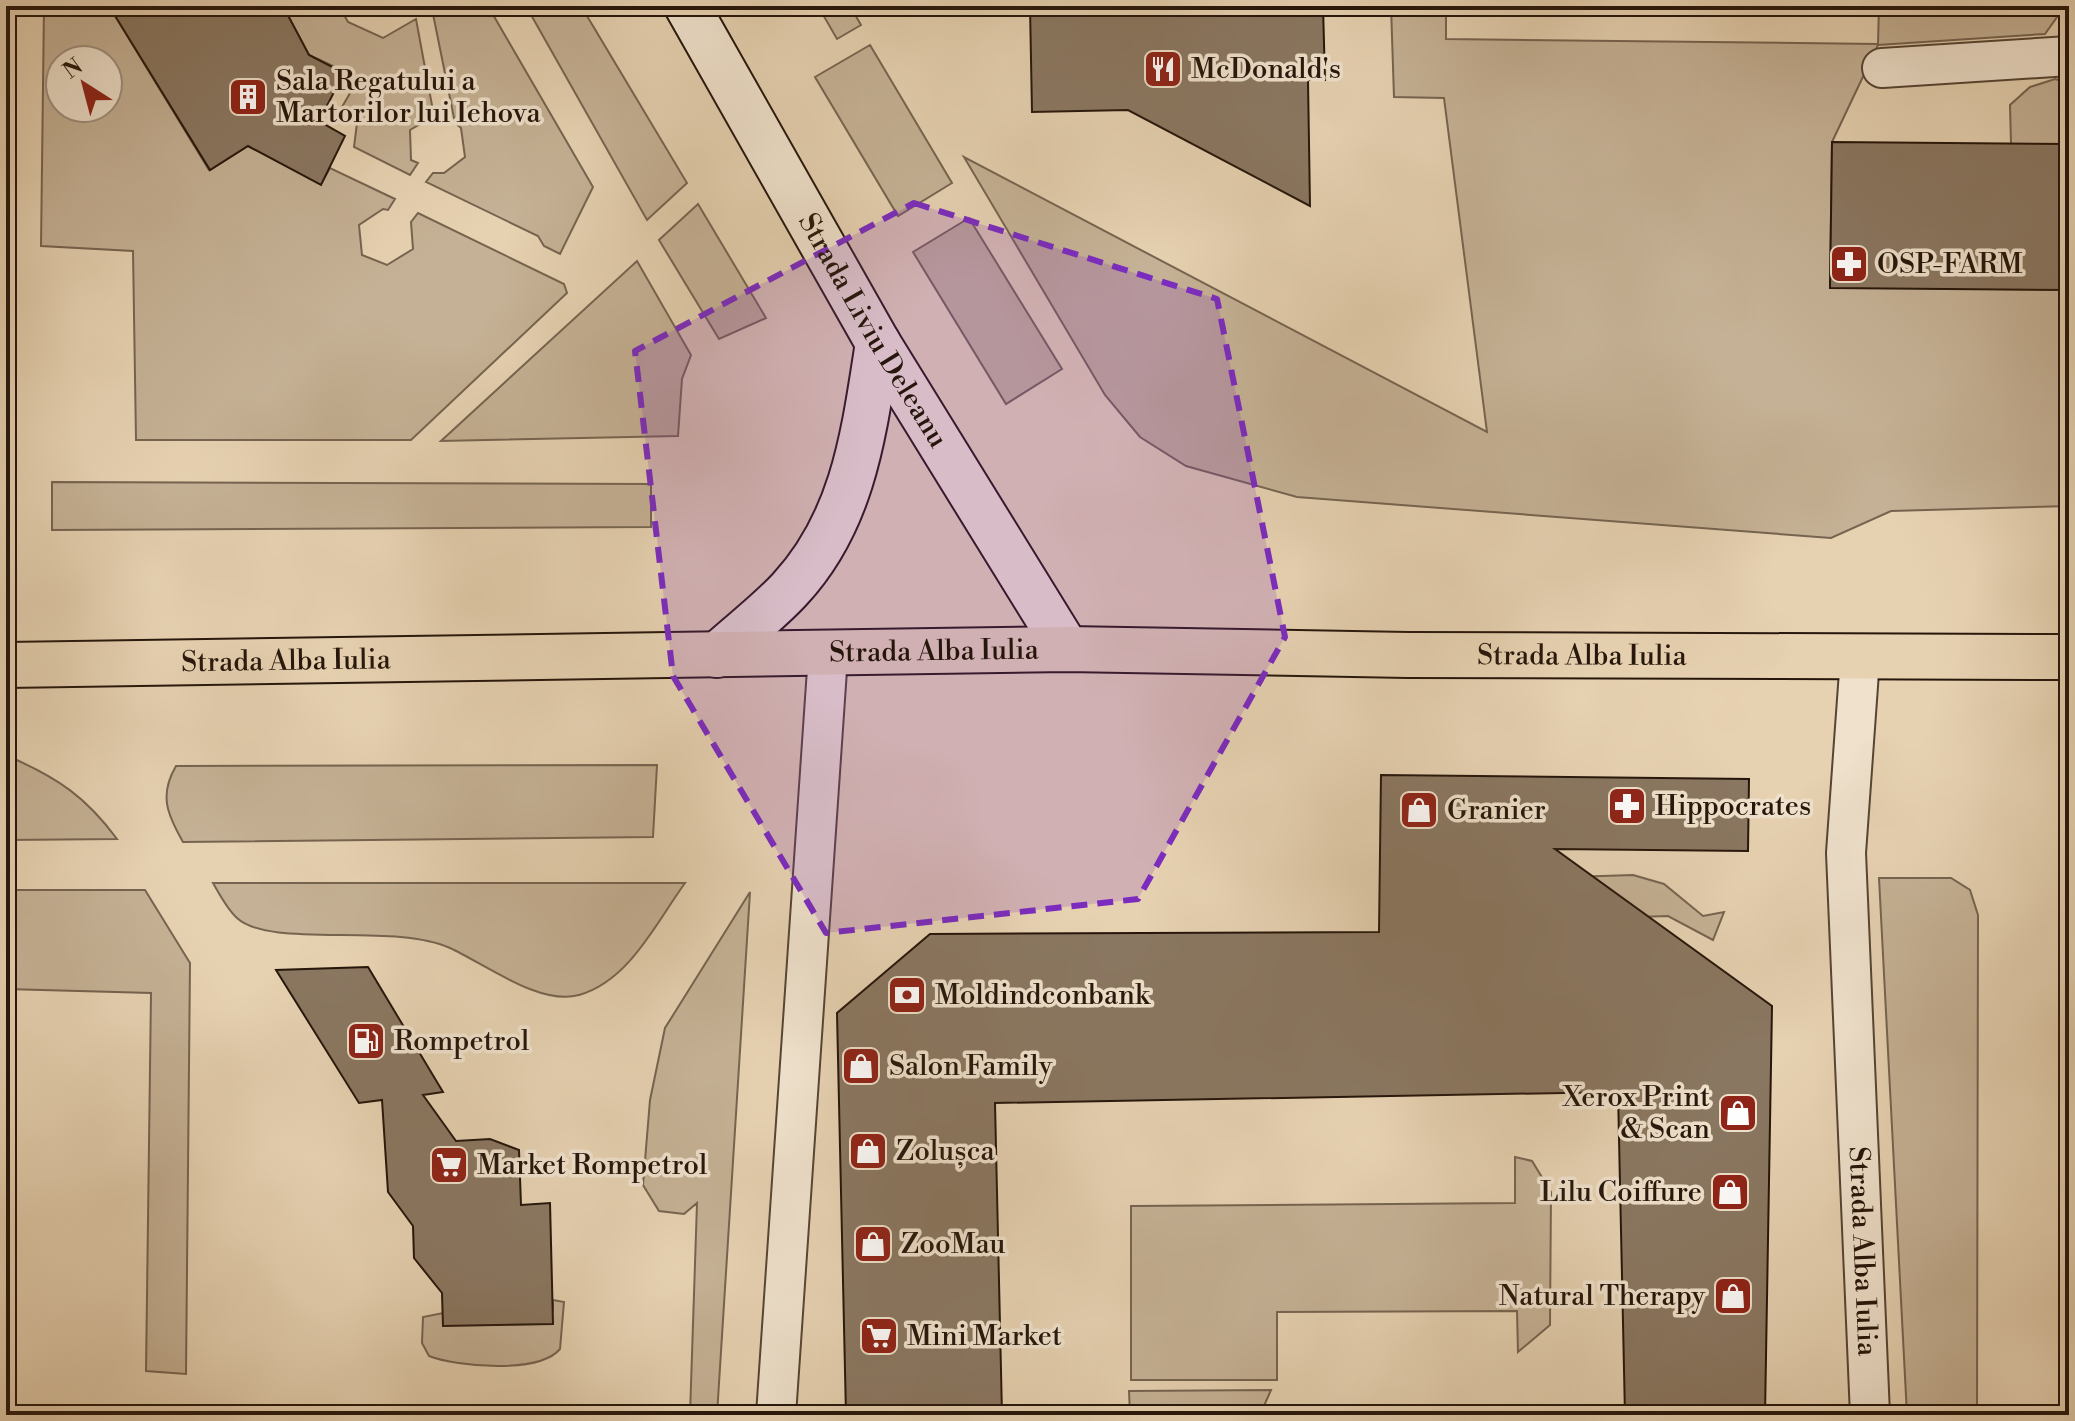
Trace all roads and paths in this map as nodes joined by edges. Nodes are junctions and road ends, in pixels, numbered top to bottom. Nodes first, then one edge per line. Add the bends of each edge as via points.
1 (687, 6) edge
2 (2069, 56) edge
3 (1882, 68) dead end
4 (878, 343) junction
5 (1067, 649) junction
6 (717, 655) junction
7 (828, 655) junction
8 (2069, 657) edge
9 (1860, 658) junction
10 (6, 665) edge
11 (776, 1415) edge
12 (1870, 1415) edge

1 - 4 main road, Strada Liviu Deleanu
2 - 3 lane
4 - 5 main road, Strada Liviu Deleanu
4 - 6 main road via 857,469 833,530 791,588
5 - 7 main road, Strada Alba Iulia
5 - 9 main road, Strada Alba Iulia
6 - 7 main road, Strada Alba Iulia
6 - 10 main road, Strada Alba Iulia
7 - 11 lane
8 - 9 main road, Strada Alba Iulia
9 - 12 lane, Strada Alba Iulia via 1846,853

